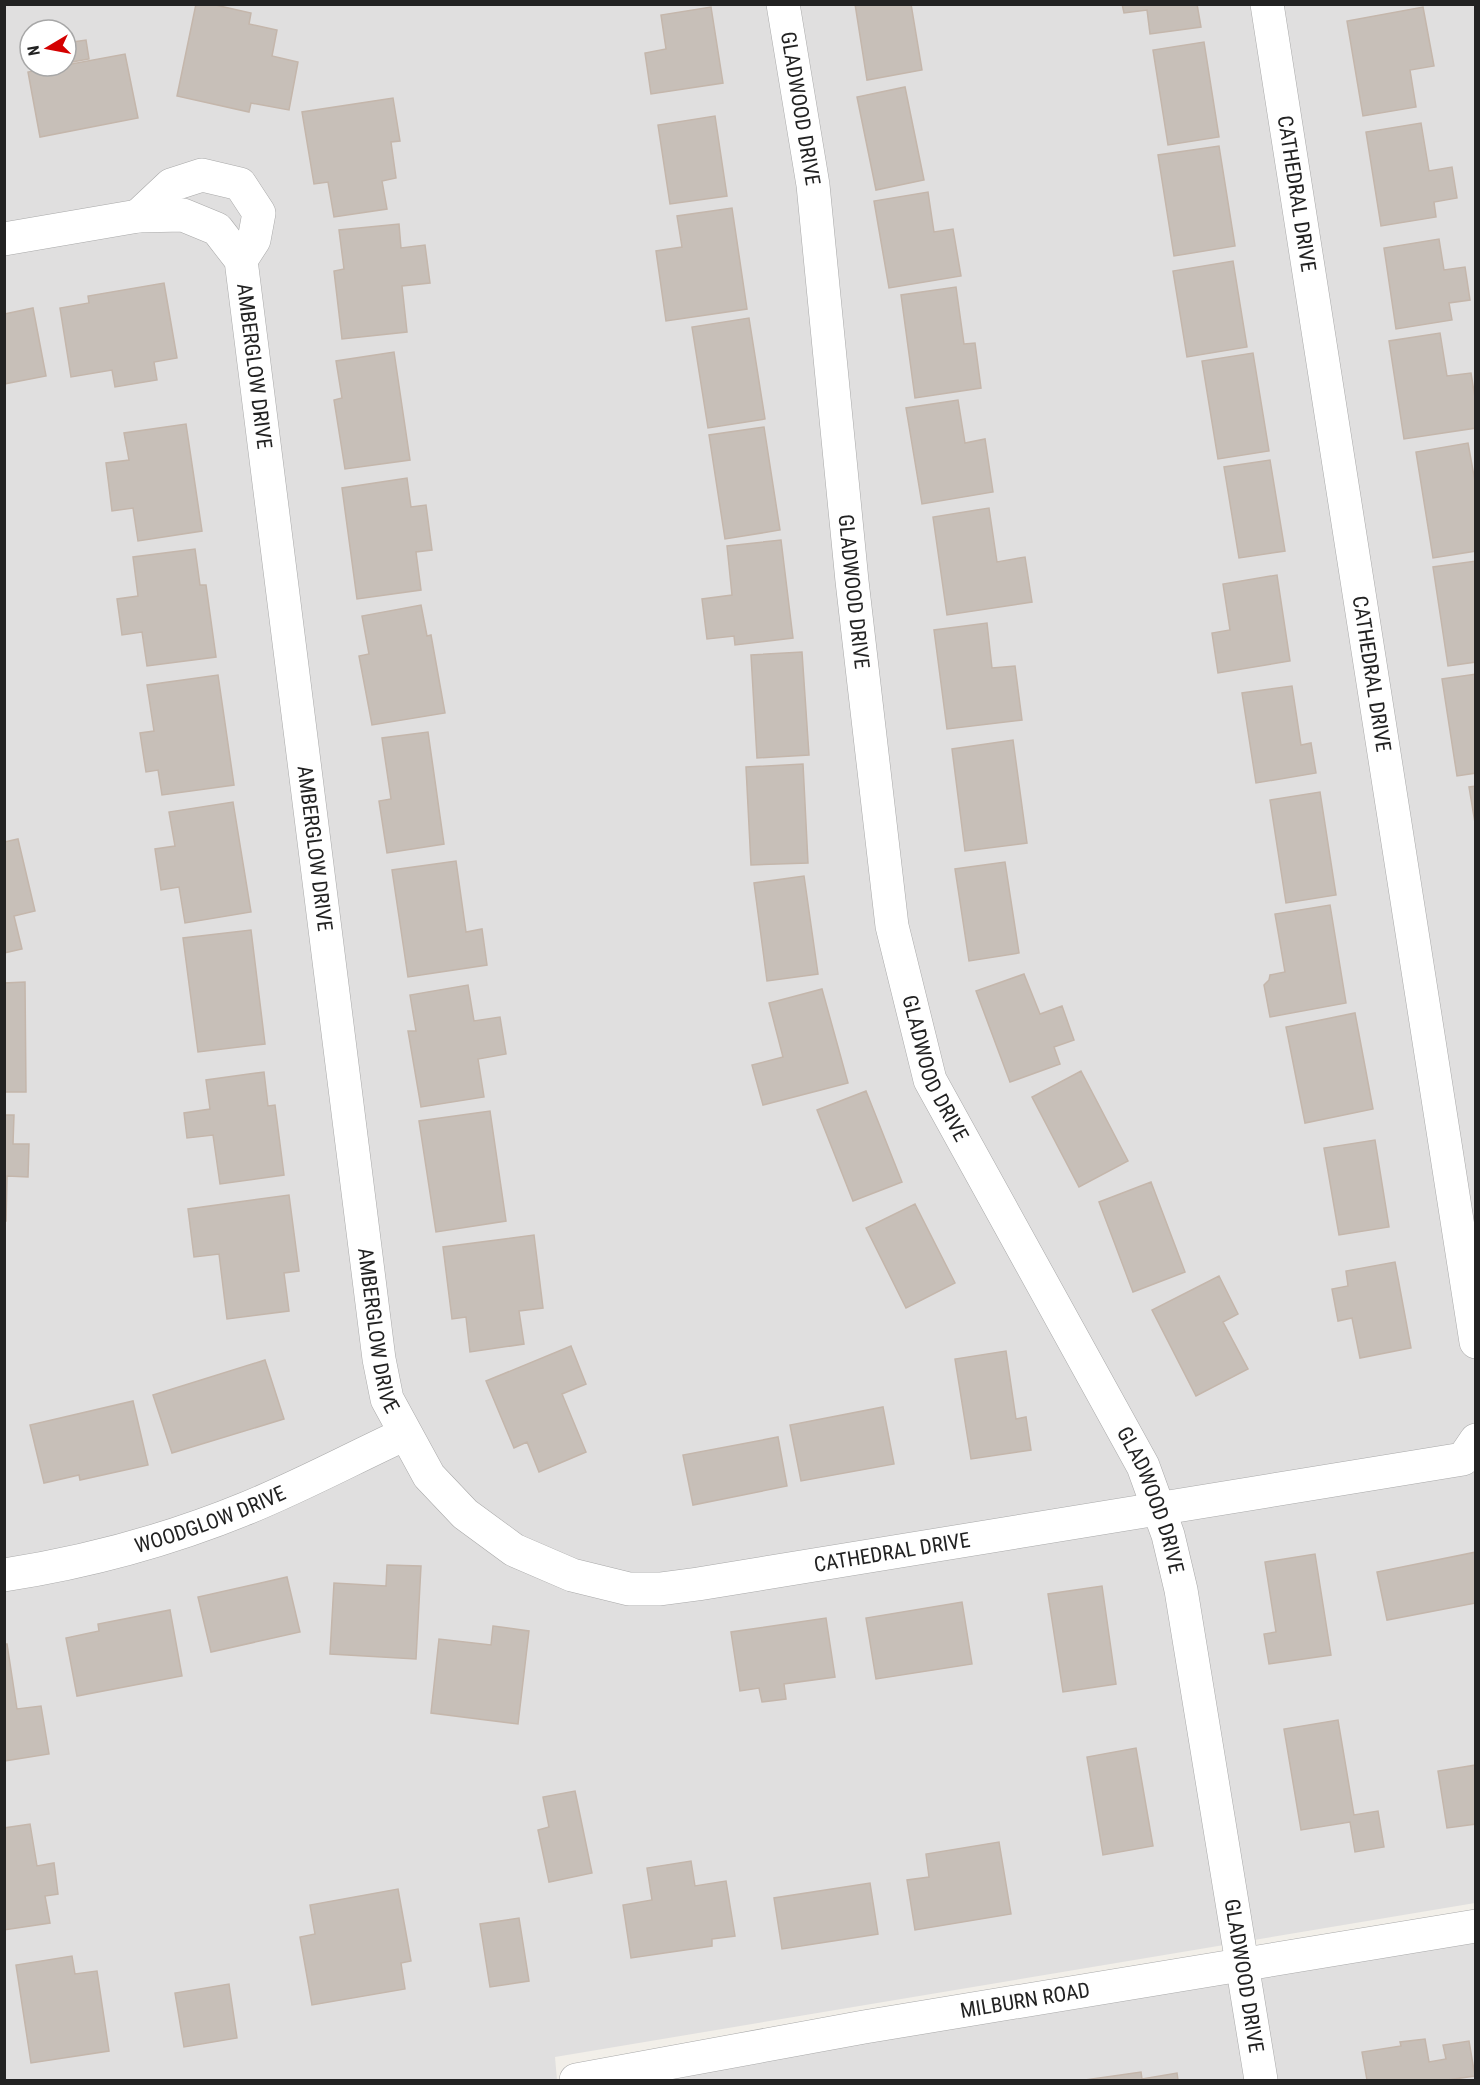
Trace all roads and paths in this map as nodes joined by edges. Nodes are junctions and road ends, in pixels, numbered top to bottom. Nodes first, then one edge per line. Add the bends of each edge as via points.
1 (783, 4) edge
2 (1267, 4) edge
3 (138, 216) junction
4 (4, 239) edge
5 (241, 260) junction
6 (1476, 1342) edge
7 (405, 1434) junction
8 (1476, 1440) edge
9 (1434, 1463) junction
10 (1476, 1476) edge
11 (1160, 1508) junction
12 (4, 1575) edge
13 (1476, 1926) edge
14 (1243, 1964) junction
15 (576, 2080) edge
16 (1261, 2080) edge

1 - 11 street, GLADWOOD DRIVE via 813,185 852,581 892,926 930,1080 1143,1466
2 - 6 street, CATHEDRAL DRIVE
3 - 4 street, AMBERGLOW DRIVE
3 - 5 street, AMBERGLOW DRIVE via 183,215 217,229
3 - 5 street, AMBERGLOW DRIVE via 171,185 202,176 240,184 259,213 254,240
5 - 7 street, AMBERGLOW DRIVE via 379,1359 387,1398
7 - 11 street, CATHEDRAL DRIVE via 429,1476 465,1514 514,1550 572,1575 629,1588 698,1584
7 - 12 street, WOODGLOW DRIVE via 216,1519 142,1545
8 - 9 street, CATHEDRAL DRIVE via 1463,1459
9 - 10 street via 1463,1481
9 - 11 street, CATHEDRAL DRIVE
11 - 14 street, GLADWOOD DRIVE via 1181,1590
13 - 14 street, MILBURN ROAD
14 - 15 street, MILBURN ROAD
14 - 16 street, GLADWOOD DRIVE

